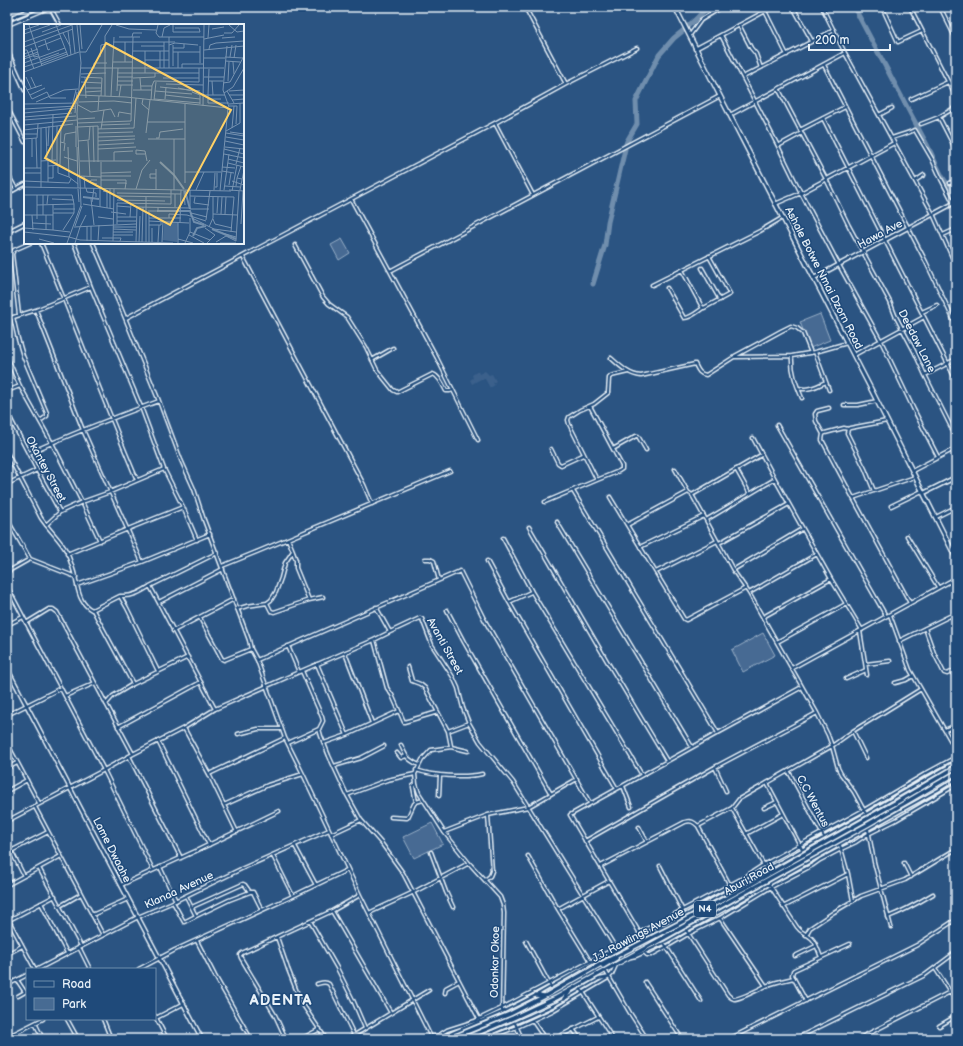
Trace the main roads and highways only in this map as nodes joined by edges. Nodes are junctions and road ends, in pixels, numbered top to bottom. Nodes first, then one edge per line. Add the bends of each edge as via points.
1 (675, 7) edge
2 (956, 558) edge
3 (956, 767) edge
4 (956, 773) edge
5 (921, 783) road end
6 (923, 787) junction
7 (808, 846) road end
8 (811, 850) junction
9 (570, 990) junction
10 (536, 995) road end
11 (545, 996) junction
12 (564, 999) road end
13 (449, 1039) edge
14 (463, 1039) edge

1 - 2 main road, Ashale Botwe Nmai Dzorn Road
3 - 6 highway, J.J. Rawlings Avenue / N4
4 - 9 highway, Aburi Road / N4 via 823,852
5 - 6 highway
6 - 8 highway, J.J. Rawlings Avenue / N4
7 - 8 highway
8 - 11 highway, J.J. Rawlings Avenue / N4
9 - 12 highway
9 - 14 highway, Aburi Road / N4
10 - 11 highway
11 - 13 highway, J.J. Rawlings Avenue / N4 via 510,1014

